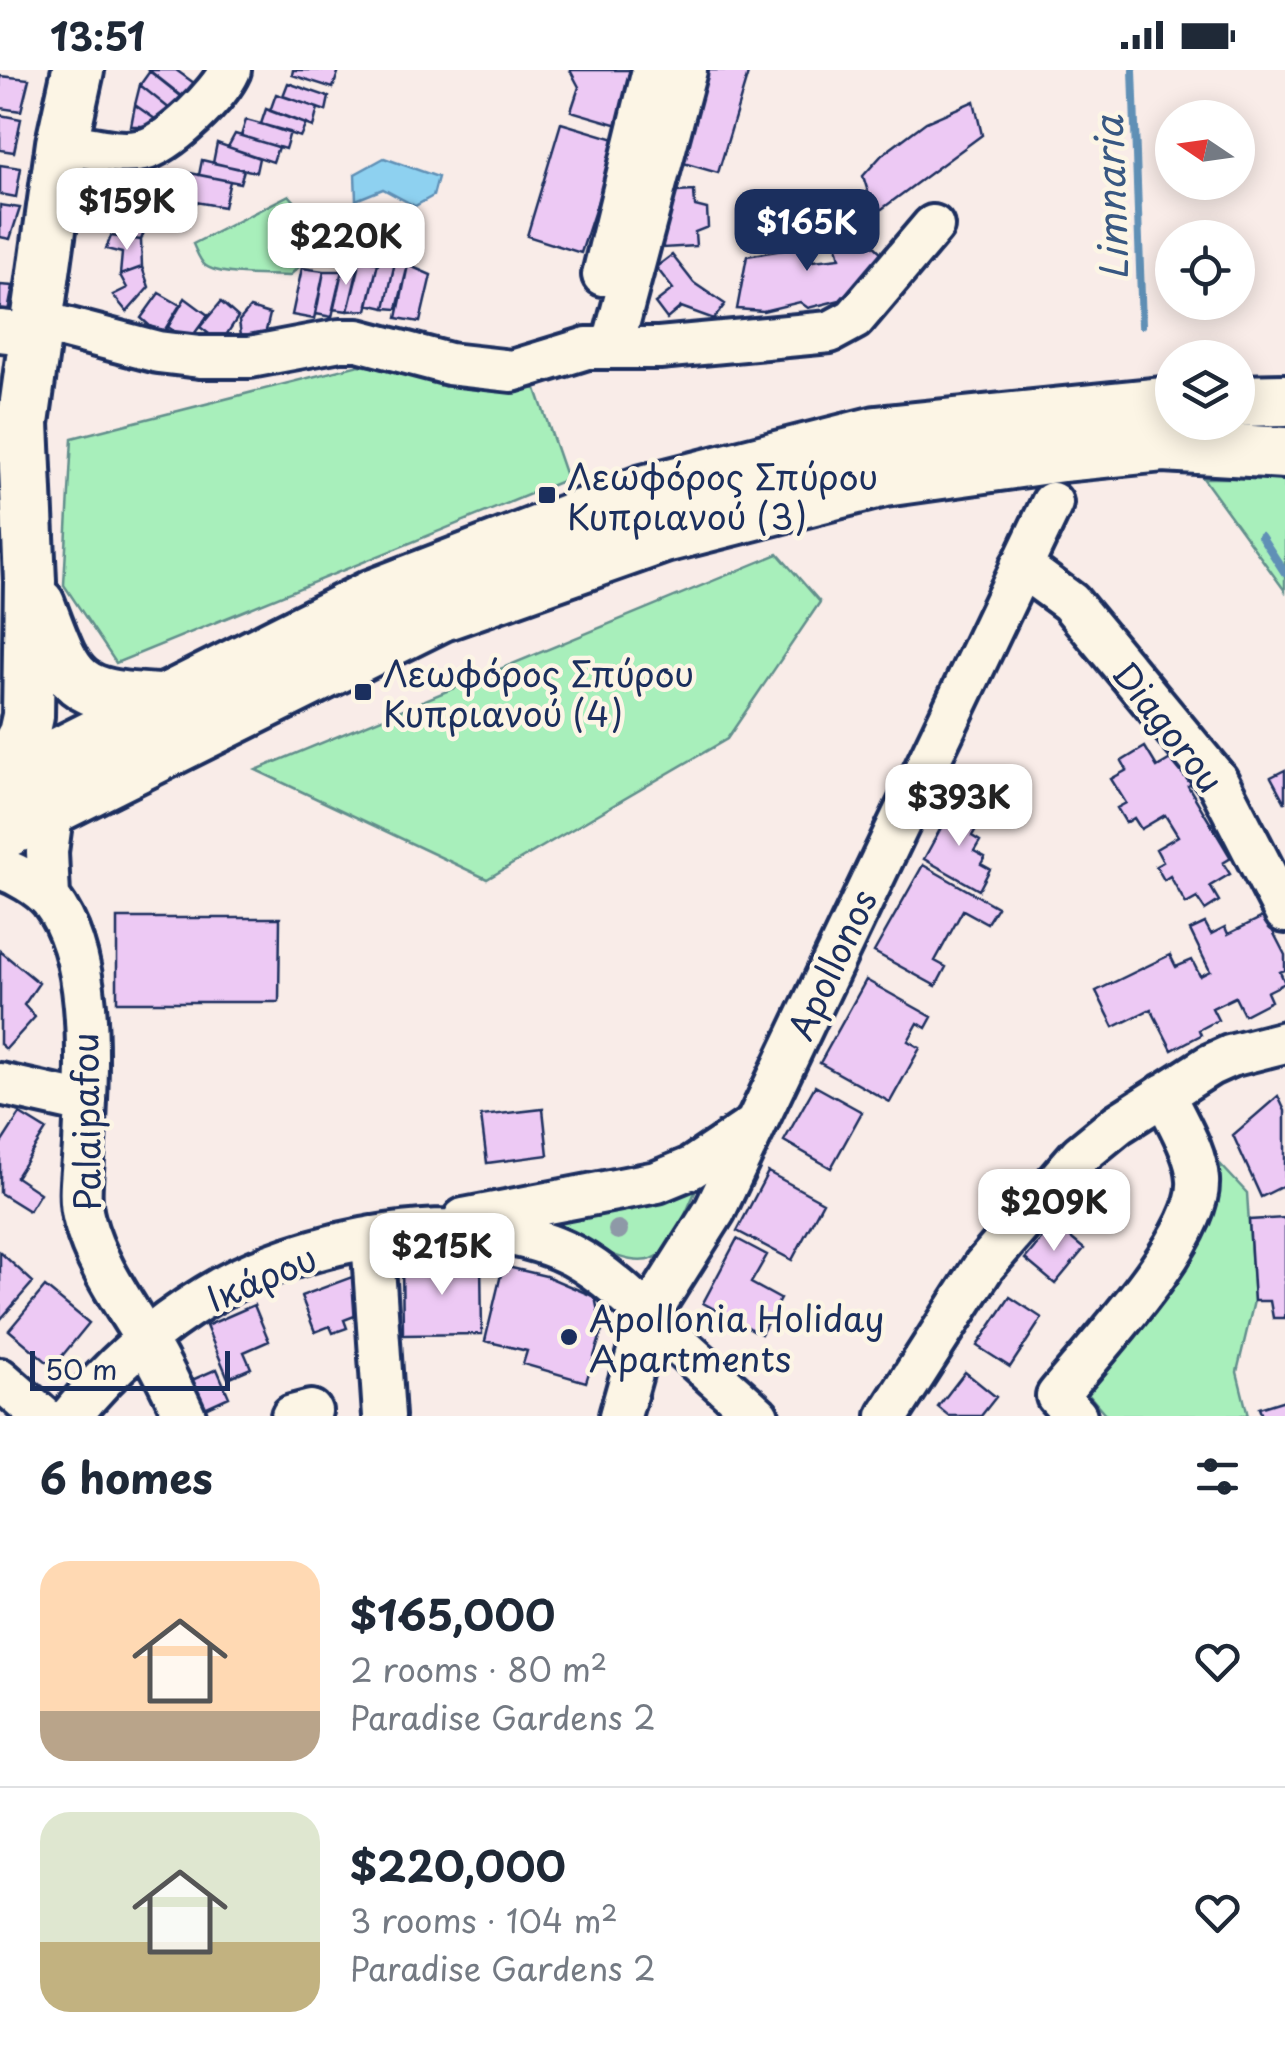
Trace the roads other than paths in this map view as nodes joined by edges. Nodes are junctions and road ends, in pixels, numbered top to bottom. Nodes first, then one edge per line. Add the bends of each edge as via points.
1 (78, 70) edge
2 (230, 70) edge
3 (653, 70) edge
4 (686, 70) edge
5 (62, 143) junction
6 (933, 226) dead end
7 (25, 329) edge
8 (599, 348) junction
9 (1285, 400) edge
10 (1255, 401) edge
11 (1155, 404) edge
12 (12, 421) edge
13 (1285, 454) edge
14 (1052, 503) dead end
15 (1020, 566) junction
16 (30, 580) junction
17 (160, 700) junction
18 (0, 781) edge
19 (53, 807) junction
20 (0, 835) edge
21 (0, 868) edge
22 (49, 897) junction
23 (1285, 912) edge
24 (1285, 1042) edge
25 (0, 1084) edge
26 (1164, 1094) junction
27 (85, 1102) junction
28 (755, 1125) junction
29 (416, 1231) junction
30 (372, 1237) junction
31 (662, 1328) junction
32 (145, 1338) junction
33 (0, 1378) edge
34 (42, 1416) edge
35 (70, 1416) edge
36 (185, 1416) edge
37 (384, 1416) edge
38 (622, 1416) edge
39 (758, 1416) edge
40 (888, 1416) edge
41 (1076, 1416) edge

1 - 5 main road
2 - 5 street via 218,91 163,141 142,150
3 - 8 street
4 - 8 street
5 - 7 main road
6 - 8 street via 854,320 830,332
7 - 8 street via 200,357 250,357 358,340 482,370 512,370
7 - 12 main road
9 - 10 main road
11 - 17 main road via 876,432 643,491 374,594
12 - 16 main road
13 - 19 main road via 1163,446 1062,456 884,481 664,536 440,616
14 - 15 street, Apollonos
15 - 23 street, Diagorou via 1070,602 1217,780
15 - 28 street, Apollonos
16 - 17 main road via 67,672 109,698
16 - 18 main road via 28,716
17 - 18 main road
19 - 20 main road
19 - 22 street
21 - 22 street
22 - 27 street, Palaipafou via 68,926 82,982
24 - 26 street via 1230,1056
25 - 27 street
26 - 40 street via 1080,1155 1030,1210 984,1266
26 - 41 street via 1194,1158 1195,1210 1169,1257 1057,1396
27 - 32 street, Palaipafou via 83,1218
28 - 29 street via 657,1182
28 - 31 street, Apollonos
29 - 30 street, Ικάρου
29 - 31 street, Ικάρου via 507,1234 549,1245 600,1275
30 - 32 street, Ικάρου via 282,1262 210,1294
30 - 37 street
31 - 38 street, Apollonos
31 - 39 street, Ικάρου
32 - 35 street, Ικάρου
32 - 36 street, Palaipafou
33 - 34 street

